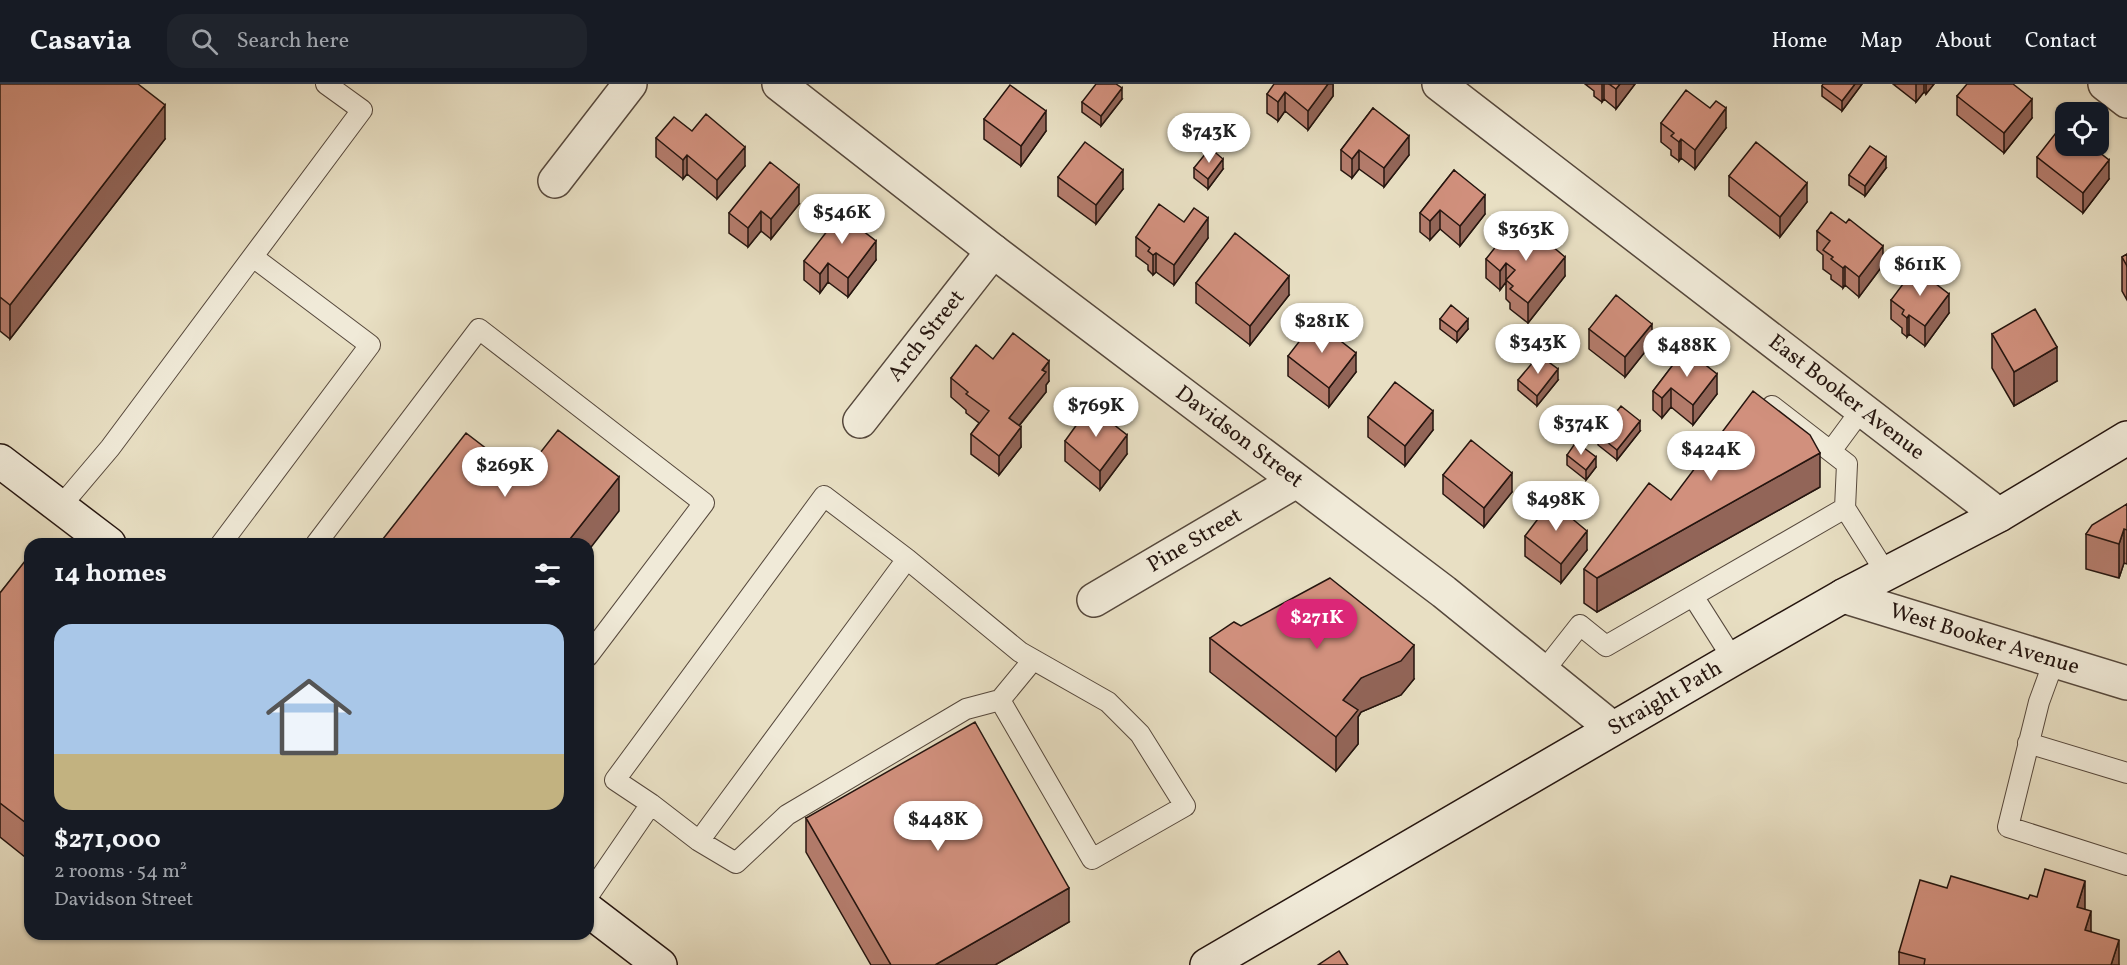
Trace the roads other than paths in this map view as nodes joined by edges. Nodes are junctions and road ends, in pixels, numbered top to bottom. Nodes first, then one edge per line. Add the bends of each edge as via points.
1 (326, 84) edge
2 (630, 84) edge
3 (779, 84) edge
4 (1439, 84) edge
5 (2105, 84) edge
6 (2127, 101) edge
7 (555, 181) dead end
8 (993, 251) junction
9 (253, 257) junction
10 (1772, 406) edge
11 (1862, 409) junction
12 (860, 421) dead end
13 (2127, 438) edge
14 (1831, 451) junction
15 (0, 461) edge
16 (1296, 481) junction
17 (60, 507) junction
18 (1845, 508) junction
19 (1999, 515) junction
20 (101, 538) edge
21 (225, 538) edge
22 (321, 538) edge
23 (907, 559) junction
24 (1886, 573) junction
25 (1694, 596) junction
26 (1842, 596) junction
27 (1094, 600) dead end
28 (594, 648) edge
29 (1733, 659) junction
30 (1034, 660) junction
31 (2054, 661) junction
32 (1543, 672) junction
33 (2127, 683) edge
34 (1000, 700) junction
35 (1612, 728) junction
36 (2028, 743) junction
37 (2127, 773) edge
38 (651, 804) junction
39 (699, 841) junction
40 (2127, 865) edge
41 (594, 887) edge
42 (594, 915) edge
43 (660, 965) edge
44 (1207, 965) edge

1 - 9 lane via 362,111
2 - 7 street
3 - 8 street, Davidson Street
4 - 11 street, East Booker Avenue
5 - 6 street
8 - 12 street, Arch Street
8 - 16 street, Davidson Street
9 - 17 lane via 110,448
9 - 21 lane via 370,345
10 - 14 lane
11 - 14 lane
11 - 19 street, East Booker Avenue
13 - 19 street, Straight Path
14 - 18 lane via 1847,464
15 - 17 street
16 - 27 street, Pine Street
16 - 32 street, Davidson Street
17 - 20 street
18 - 24 lane
18 - 25 lane
19 - 24 street, Straight Path
22 - 28 lane via 478,329 704,503
23 - 30 lane
23 - 38 lane via 824,496 615,780
23 - 39 lane
24 - 26 street, Straight Path
25 - 29 lane
25 - 32 lane via 1606,646 1580,626
26 - 29 street, Straight Path
26 - 31 street, West Booker Avenue
29 - 35 street, Straight Path
30 - 34 lane
30 - 34 lane via 1108,702 1140,734 1185,806 1092,859
31 - 33 street, West Booker Avenue
31 - 36 lane
32 - 35 street, Davidson Street
34 - 39 lane via 966,709 787,815 736,864
35 - 44 street, Straight Path
36 - 37 lane
36 - 40 lane via 2008,827
38 - 39 lane
38 - 41 lane
42 - 43 street

